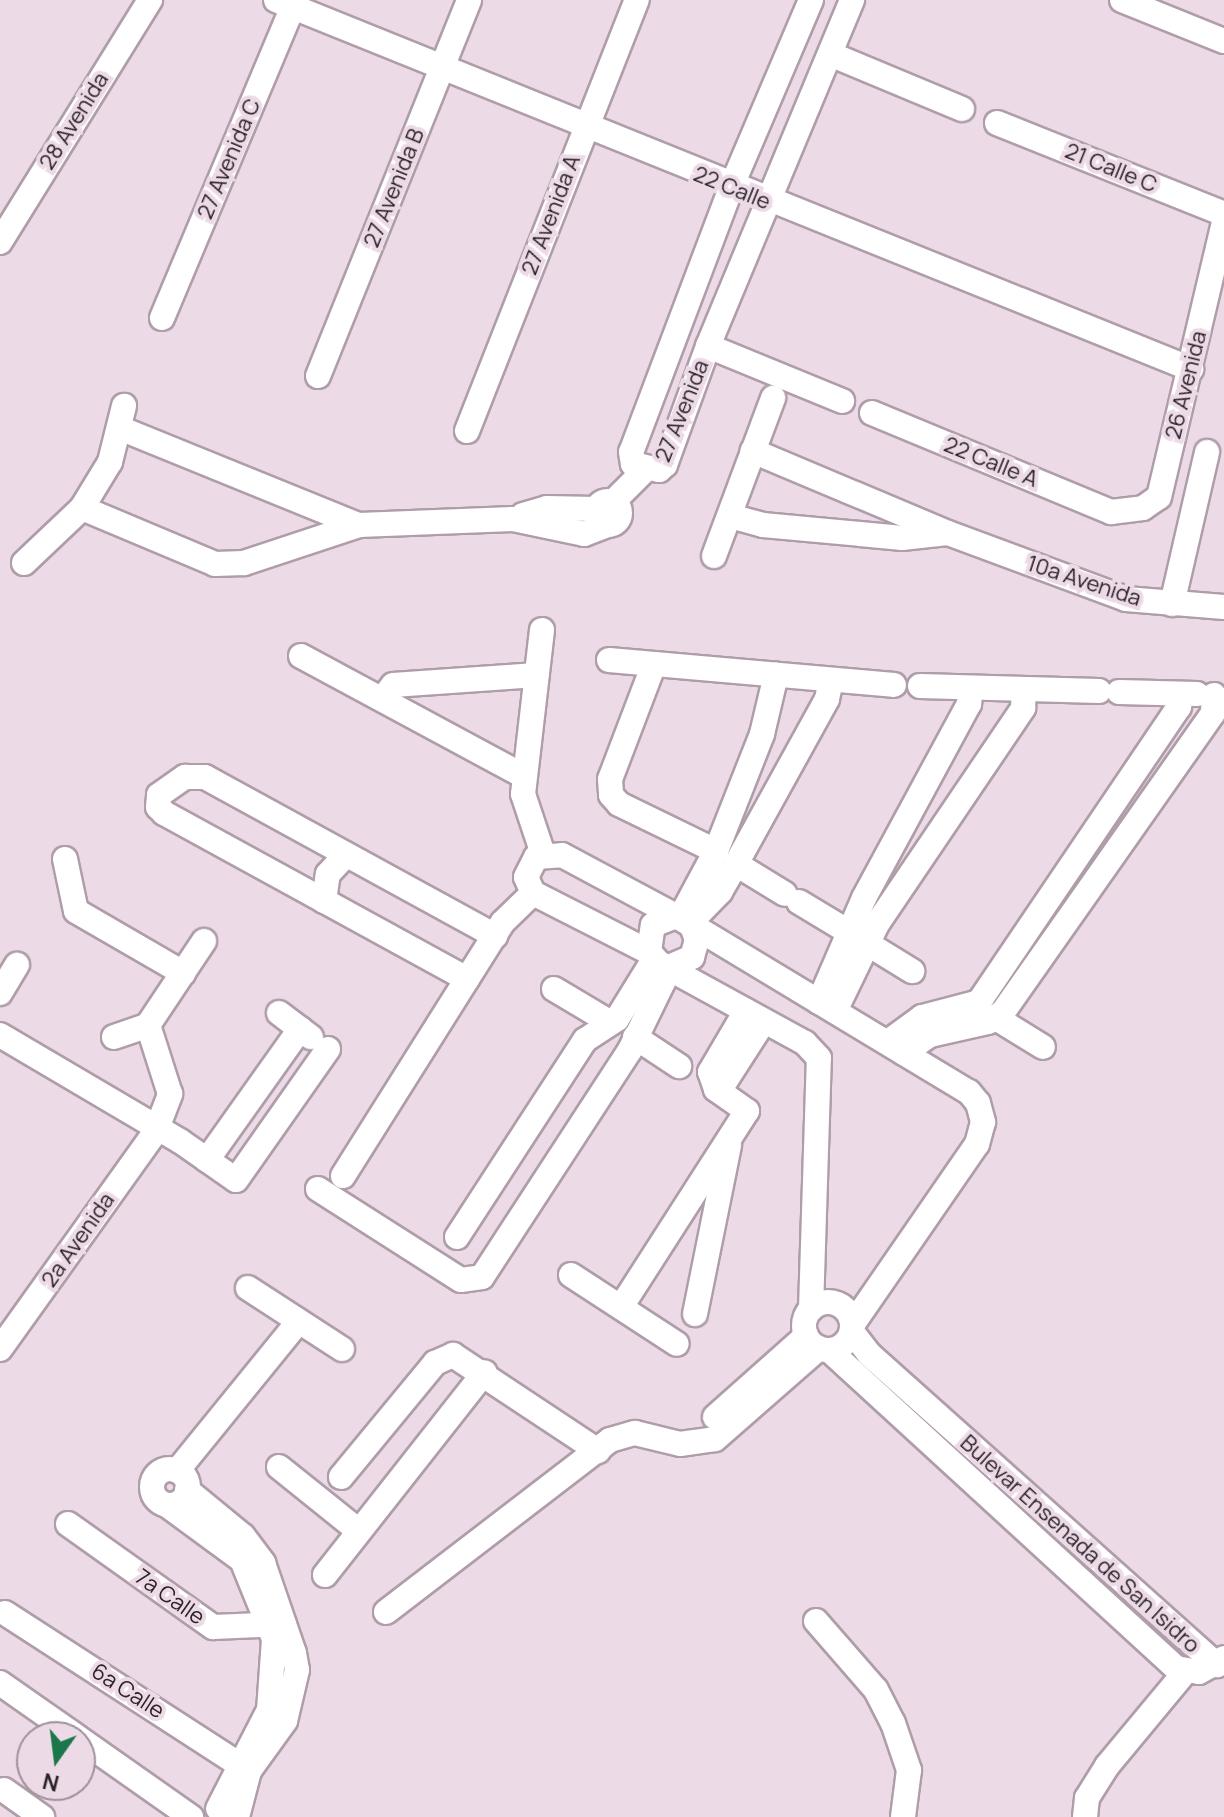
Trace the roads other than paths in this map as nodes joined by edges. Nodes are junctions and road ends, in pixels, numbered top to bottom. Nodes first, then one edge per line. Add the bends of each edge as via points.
1 (150, 0) edge
2 (469, 0) edge
3 (637, 0) edge
4 (811, 0) edge
5 (852, 0) edge
6 (1122, 0) edge
7 (288, 2) edge
8 (1224, 41) edge
9 (830, 54) junction
10 (442, 68) junction
11 (962, 109) dead end
12 (997, 123) dead end
13 (585, 129) junction
14 (731, 188) junction
15 (766, 202) junction
16 (1224, 214) edge
17 (1224, 222) edge
18 (0, 242) edge
19 (162, 318) dead end
20 (708, 346) junction
21 (1191, 369) junction
22 (318, 376) dead end
23 (773, 398) dead end
24 (842, 401) dead end
25 (872, 413) dead end
26 (467, 431) dead end
27 (753, 451) junction
28 (1207, 452) dead end
29 (647, 468) junction
30 (82, 508) junction
31 (1111, 512) joint
32 (730, 516) junction
33 (359, 525) junction
34 (948, 533) junction
35 (714, 556) dead end
36 (24, 563) dead end
37 (1172, 604) junction
38 (1224, 607) edge
39 (542, 630) dead end
40 (301, 656) dead end
41 (609, 660) dead end
42 (654, 664) junction
43 (537, 675) junction
44 (776, 675) junction
45 (831, 680) junction
46 (894, 685) dead end
47 (920, 686) dead end
48 (971, 688) junction
49 (1024, 689) junction
50 (1181, 694) junction
51 (1219, 695) edge
52 (383, 698) junction
53 (524, 776) junction
54 (552, 854) junction
55 (346, 855) junction
56 (726, 858) junction
57 (65, 859) dead end
58 (533, 893) junction
59 (324, 901) junction
60 (684, 922) junction
61 (495, 936) junction
62 (860, 939) junction
63 (204, 941) dead end
64 (660, 961) junction
65 (17, 965) dead end
66 (912, 971) dead end
67 (183, 973) junction
68 (467, 979) junction
69 (554, 989) dead end
70 (0, 993) edge
71 (827, 1007) junction
72 (279, 1013) dead end
73 (755, 1016) junction
74 (996, 1018) junction
75 (611, 1023) junction
76 (148, 1025) junction
77 (300, 1029) junction
78 (0, 1035) edge
79 (114, 1037) dead end
80 (635, 1037) junction
81 (1043, 1047) dead end
82 (896, 1048) junction
83 (679, 1066) dead end
84 (156, 1131) junction
85 (732, 1131) junction
86 (207, 1160) junction
87 (343, 1176) dead end
88 (318, 1189) dead end
89 (487, 1197) junction
90 (521, 1219) junction
91 (457, 1237) dead end
92 (571, 1275) dead end
93 (248, 1288) dead end
94 (621, 1307) junction
95 (811, 1309) junction
96 (695, 1314) dead end
97 (299, 1321) junction
98 (852, 1329) junction
99 (677, 1344) dead end
100 (818, 1345) junction
101 (0, 1349) edge
102 (342, 1349) dead end
103 (485, 1372) junction
104 (598, 1451) junction
105 (279, 1467) dead end
106 (341, 1477) dead end
107 (182, 1480) junction
108 (68, 1524) dead end
109 (359, 1531) junction
110 (325, 1575) dead end
111 (386, 1612) dead end
112 (5, 1613) dead end
113 (816, 1621) dead end
114 (279, 1624) junction
115 (1174, 1628) junction
116 (1156, 1649) junction
117 (1221, 1662) edge
118 (1186, 1671) junction
119 (0, 1683) edge
120 (55, 1721) edge
121 (96, 1750) edge
122 (244, 1767) junction
123 (4, 1790) dead end
124 (222, 1815) edge
125 (42, 1817) edge
126 (191, 1817) edge
127 (903, 1817) edge
128 (1085, 1817) edge

1 - 18 street, 28 Avenida
2 - 10 street, 27 Avenida B
3 - 13 street, 27 Avenida A
4 - 14 street, 27 Avenida
5 - 9 street, 27 Avenida
6 - 8 street
7 - 10 street, 22 Calle
7 - 19 street, 27 Avenida C
9 - 11 street
9 - 15 street, 27 Avenida
10 - 13 street, 22 Calle
10 - 22 street, 27 Avenida B
12 - 16 street, 21 Calle C
13 - 14 street, 22 Calle
13 - 26 street, 27 Avenida A
14 - 15 street, 22 Calle
14 - 29 street, 27 Avenida via 631,452 633,464
15 - 20 street, 27 Avenida
15 - 21 street, 22 Calle
17 - 21 street, 26 Avenida
20 - 24 street
20 - 29 street, 27 Avenida via 665,465
21 - 31 street, 26 Avenida via 1159,497 1134,511
23 - 27 street
25 - 31 street, 22 Calle A
27 - 32 street
27 - 34 street, 10a Avenida
28 - 37 street
29 - 33 street via 606,512 547,508 513,519
30 - 33 street via 215,564 244,563
30 - 33 street via 110,462 123,417
30 - 36 street
32 - 34 street, 10a Avenida via 763,525 902,538
32 - 35 street
34 - 37 street, 10a Avenida via 1097,590
37 - 38 street, 10a Avenida
39 - 43 street
40 - 52 street
41 - 42 street
42 - 44 street
42 - 56 street via 610,779 611,795 619,804
43 - 52 street via 393,685
43 - 53 street
44 - 45 street
44 - 56 street
45 - 46 street
45 - 56 street via 827,699
47 - 48 street
48 - 49 street
48 - 62 street via 969,704 864,898
49 - 50 street
49 - 62 street via 1023,708
50 - 51 street
50 - 82 street via 1179,707 979,1002 922,1017
51 - 74 street via 1213,713
52 - 53 street
53 - 54 street via 523,794
54 - 58 street via 527,870
54 - 60 street
55 - 59 street via 328,874
55 - 59 street via 201,776 185,777 157,798 164,813
55 - 61 street
56 - 60 street via 720,892
56 - 62 street
57 - 67 street via 76,911
58 - 61 street
58 - 64 street
59 - 68 street
60 - 64 street via 653,925
60 - 64 street via 697,940 692,957
60 - 71 street
61 - 68 street
62 - 66 street
62 - 71 street
63 - 67 street
64 - 73 street
64 - 75 street
64 - 80 street via 654,1003
65 - 70 street
67 - 76 street
68 - 87 street
69 - 75 street
71 - 82 street
72 - 77 street
73 - 85 street via 711,1067 719,1091 747,1111
73 - 95 street via 811,1047 822,1065
74 - 81 street
74 - 82 street
75 - 89 street via 585,1040
76 - 79 street
76 - 84 street, 2a Avenida via 170,1094
77 - 86 street
77 - 86 street via 333,1053 236,1180
78 - 84 street
80 - 83 street
80 - 90 street
82 - 98 street via 969,1092 981,1109 983,1127 977,1144
84 - 86 street
84 - 101 street, 2a Avenida
85 - 94 street
85 - 96 street
88 - 90 street via 468,1281 487,1274
89 - 90 street
89 - 91 street
92 - 94 street
93 - 97 street
94 - 99 street
95 - 98 street via 821,1303 839,1305
95 - 100 street via 804,1325
97 - 102 street
97 - 107 street
98 - 100 street via 841,1347
98 - 115 street, Bulevar Ensenada de San Isidro via 869,1354
100 - 104 street via 703,1428 697,1441 673,1443 626,1433
100 - 116 street, Bulevar Ensenada de San Isidro
103 - 104 street
103 - 106 street via 462,1356 441,1359
103 - 109 street
104 - 111 street
105 - 109 street
107 - 114 street via 254,1549
107 - 114 street via 181,1501 167,1505 242,1560
108 - 114 street, 7a Calle via 207,1624
109 - 110 street
112 - 122 street, 6a Calle
113 - 127 street via 876,1690 893,1723 909,1770
114 - 122 street via 269,1710
115 - 116 street
115 - 117 street, Bulevar Ensenada de San Isidro
116 - 118 street, Bulevar Ensenada de San Isidro
117 - 118 street, Bulevar Ensenada de San Isidro
118 - 128 street via 1107,1766 1087,1798
119 - 120 street
121 - 126 street
122 - 124 street
123 - 125 street

